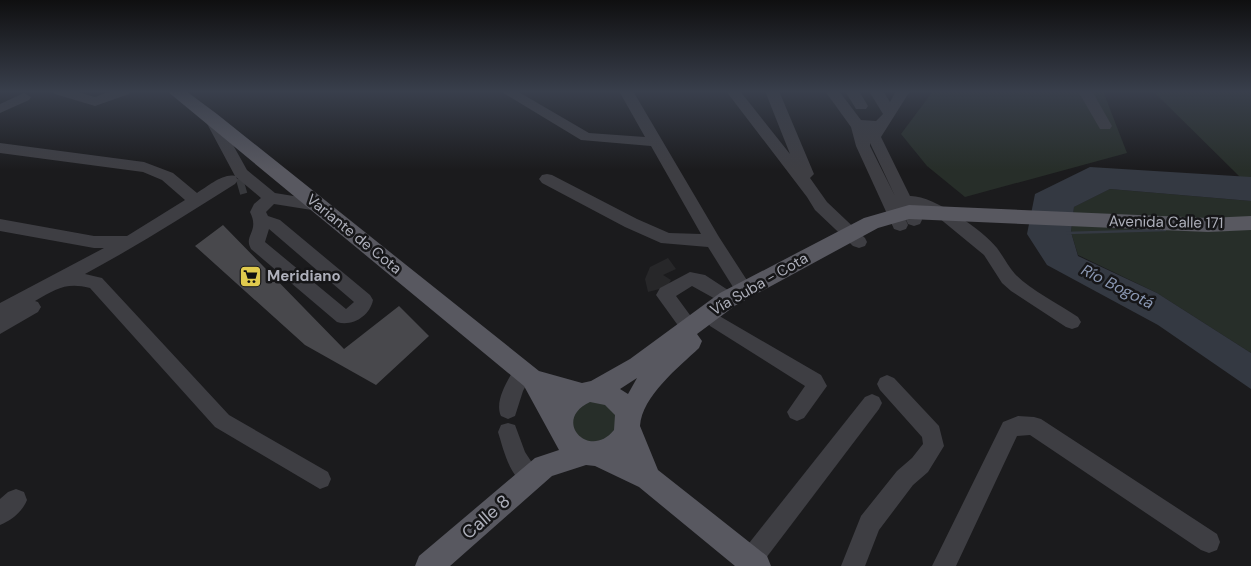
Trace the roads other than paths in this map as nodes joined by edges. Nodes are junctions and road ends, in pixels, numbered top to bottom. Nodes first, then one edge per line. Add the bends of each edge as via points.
1 (552, 117) edge
2 (641, 117) edge
3 (754, 117) edge
4 (783, 117) edge
5 (855, 117) edge
6 (885, 117) edge
7 (1100, 117) edge
8 (211, 118) joint
9 (1105, 126) dead end
10 (867, 131) junction
11 (655, 142) junction
12 (0, 148) edge
13 (547, 178) dead end
14 (240, 180) junction
15 (814, 193) junction
16 (271, 198) junction
17 (200, 200) junction
18 (318, 205) junction
19 (901, 212) junction
20 (942, 214) junction
21 (262, 220) junction
22 (1081, 220) joint
23 (1251, 223) edge
24 (0, 225) edge
25 (855, 238) junction
26 (713, 241) junction
27 (94, 242) junction
28 (130, 242) junction
29 (105, 256) junction
30 (96, 283) junction
31 (52, 284) junction
32 (736, 295) junction
33 (0, 311) edge
34 (716, 320) junction
35 (1072, 322) dead end
36 (0, 326) edge
37 (689, 326) junction
38 (527, 376) junction
39 (887, 384) dead end
40 (588, 392) junction
41 (872, 403) dead end
42 (508, 410) dead end
43 (797, 412) dead end
44 (628, 422) junction
45 (560, 425) junction
46 (508, 432) dead end
47 (591, 454) junction
48 (538, 473) junction
49 (648, 478) junction
50 (320, 479) dead end
51 (16, 500) dead end
52 (0, 514) edge
53 (1209, 542) dead end
54 (754, 563) edge
55 (429, 566) edge
56 (853, 566) edge
57 (944, 566) edge

1 - 11 street via 586,137
2 - 11 street
3 - 15 street
4 - 15 street
5 - 10 street
6 - 10 street
7 - 9 street
8 - 14 street
8 - 18 main road, Variante de Cota
10 - 19 street
11 - 26 street
12 - 17 street via 160,172 173,178
13 - 26 street via 667,239
14 - 16 street
14 - 17 street
15 - 25 street via 821,206
16 - 18 street
16 - 21 street via 258,212
17 - 28 street
18 - 38 main road, Variante de Cota
19 - 20 main road, Vía Suba - Cota
19 - 25 main road, Vía Suba - Cota
20 - 22 main road, Vía Suba - Cota
20 - 35 street via 990,251 1017,286
21 - 21 street via 256,244 343,317 350,316 363,305 364,300 274,224
22 - 23 main road, Avenida Calle 171 via 1208,225
24 - 27 street
25 - 32 main road, Vía Suba - Cota
25 - 34 main road, Vía Suba - Cota
26 - 32 street
27 - 28 street
27 - 29 street
28 - 29 street
29 - 30 street via 96,267
29 - 31 street
30 - 31 street via 76,278
30 - 50 street via 222,421
31 - 33 street
31 - 36 street via 41,302
32 - 37 main road, Vía Suba - Cota
32 - 37 street via 694,279 666,293
34 - 43 street via 814,381 817,386
34 - 44 main road, Vía Suba - Cota via 680,350 646,385
37 - 40 main road, Vía Suba - Cota via 638,366
38 - 40 main road, Variante de Cota
38 - 42 street via 513,390
38 - 45 main road, Variante de Cota
39 - 56 street via 932,433 934,446 869,524
40 - 44 main road via 604,392 621,402
40 - 45 main road via 566,404
41 - 54 street
44 - 47 main road via 625,436 618,444
44 - 49 main road
45 - 47 main road via 568,444
45 - 48 main road
46 - 48 street via 516,456
47 - 48 main road
47 - 49 main road
48 - 55 main road, Calle 8
49 - 54 main road
51 - 52 street
53 - 57 street via 1034,426 1018,425 1010,429

